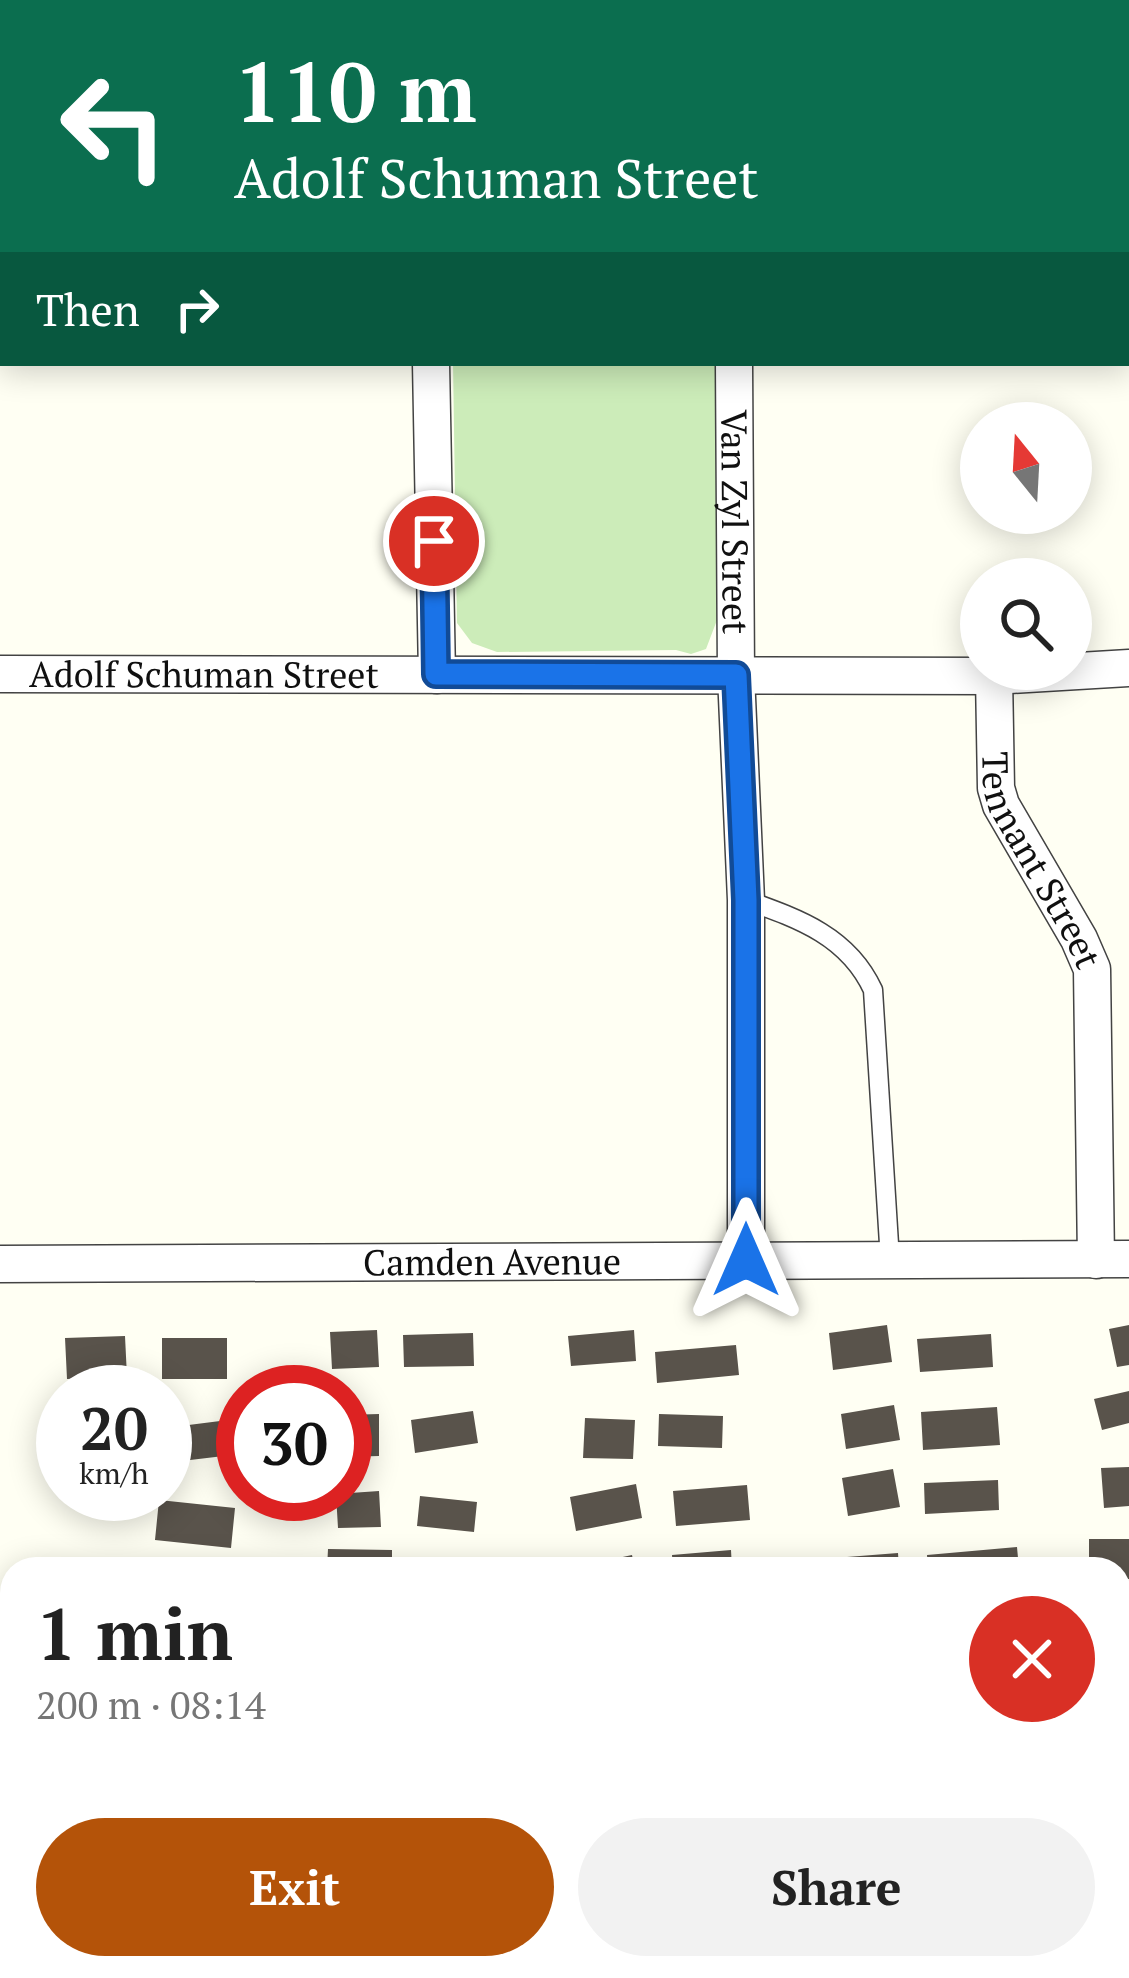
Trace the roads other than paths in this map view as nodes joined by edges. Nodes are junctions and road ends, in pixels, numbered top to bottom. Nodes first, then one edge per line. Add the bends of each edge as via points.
1 (431, 366) edge
2 (734, 366) edge
3 (1129, 668) edge
4 (1092, 670) edge
5 (0, 674) edge
6 (436, 674) junction
7 (736, 675) junction
8 (960, 676) edge
9 (994, 690) edge
10 (746, 900) junction
11 (1113, 1259) edge
12 (746, 1260) junction
13 (890, 1260) junction
14 (0, 1264) edge

1 - 6 street
2 - 7 street, Van Zyl Street
3 - 4 street, Adolf Schuman Street
5 - 6 street, Adolf Schuman Street
6 - 7 street, Adolf Schuman Street
7 - 8 street, Adolf Schuman Street
7 - 10 street, Van Zyl Street
9 - 11 street, Tennant Street via 995,788 1092,969
10 - 12 street, Van Zyl Street
10 - 13 lane via 810,922 862,966 872,990
11 - 13 street, Camden Avenue
12 - 13 street, Camden Avenue
12 - 14 street, Camden Avenue

